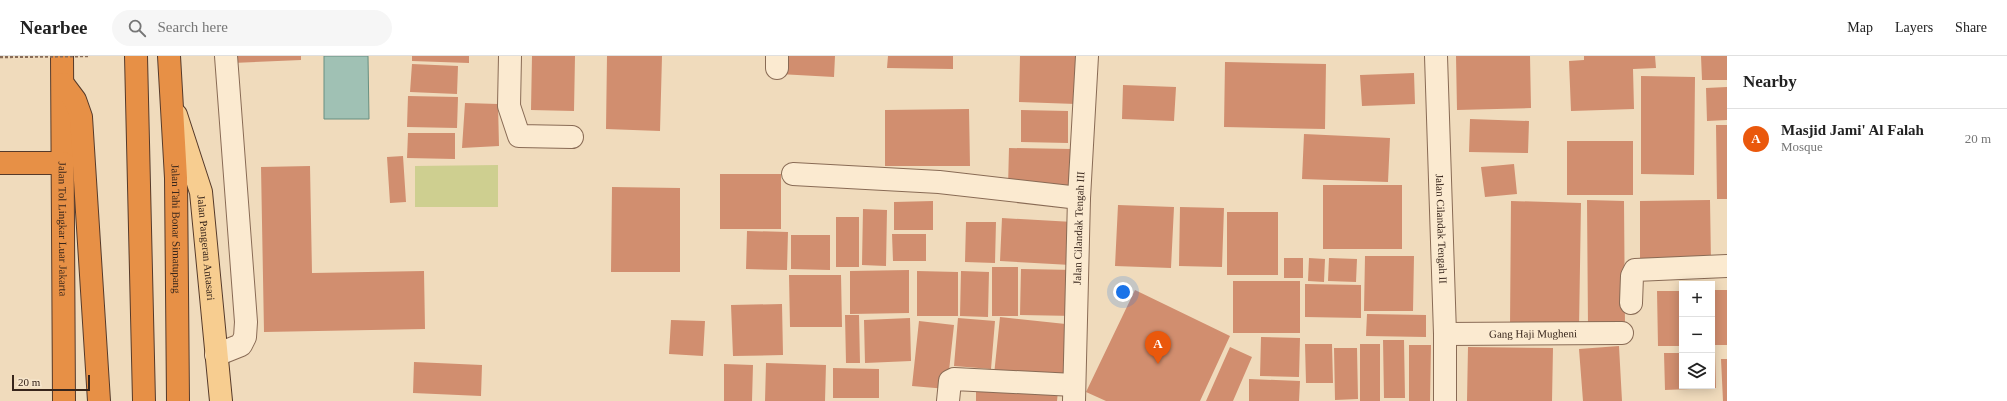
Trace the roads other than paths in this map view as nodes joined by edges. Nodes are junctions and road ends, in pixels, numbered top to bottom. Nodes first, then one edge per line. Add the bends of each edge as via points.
1 (62, 56) edge
2 (136, 56) edge
3 (169, 56) edge
4 (226, 56) edge
5 (510, 56) edge
6 (1087, 56) edge
7 (1436, 56) edge
8 (62, 84) junction
9 (170, 99) junction
10 (572, 137) dead end
11 (0, 163) edge
12 (63, 163) junction
13 (792, 174) dead end
14 (1079, 198) junction
15 (1727, 266) edge
16 (1631, 303) dead end
17 (1622, 333) dead end
18 (1445, 334) junction
19 (216, 355) junction
20 (1074, 393) edge
21 (64, 401) edge
22 (99, 401) edge
23 (144, 401) edge
24 (178, 401) edge
25 (221, 401) edge
26 (948, 401) edge
27 (1445, 401) edge

1 - 8 highway, Jalan Tol Lingkar Luar Jakarta
2 - 23 highway
3 - 9 highway, Jalan Tahi Bonar Simatupang
4 - 19 street via 246,322 241,345
5 - 10 street via 509,106 519,136
6 - 14 street, Jalan Cilandak Tengah III
7 - 18 street, Jalan Cilandak Tengah II
8 - 12 highway, Jalan Tol Lingkar Luar Jakarta
8 - 22 highway via 75,100 81,117
9 - 19 main road, Jalan Pangeran Antasari via 200,192
9 - 24 highway, Jalan Tahi Bonar Simatupang via 176,178
11 - 12 highway
12 - 21 highway, Jalan Tol Lingkar Luar Jakarta
13 - 14 street via 939,182
14 - 20 street, Jalan Cilandak Tengah III
15 - 16 street via 1635,270 1632,276
17 - 18 street, Gang Haji Mugheni
18 - 27 street, Jalan Cilandak Tengah II
19 - 25 main road, Jalan Pangeran Antasari
20 - 26 street via 954,379 950,382

